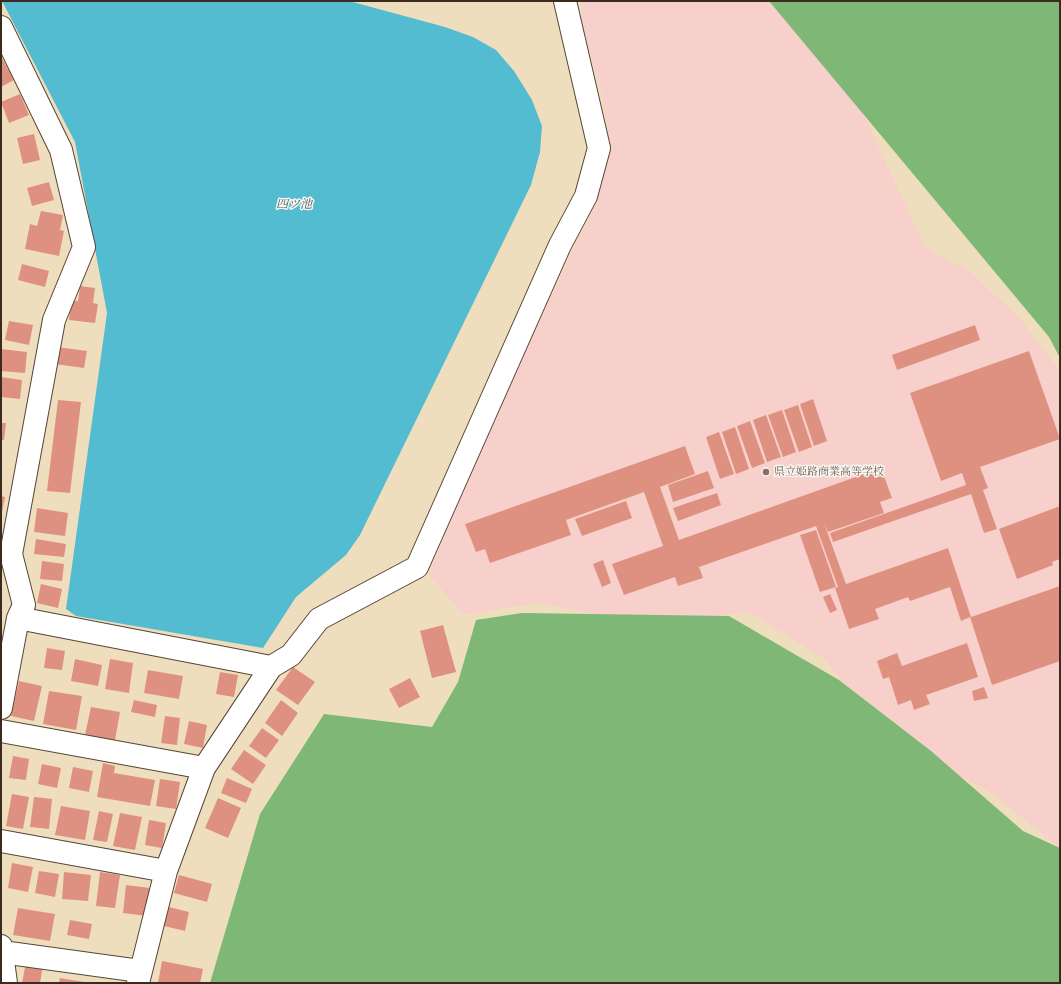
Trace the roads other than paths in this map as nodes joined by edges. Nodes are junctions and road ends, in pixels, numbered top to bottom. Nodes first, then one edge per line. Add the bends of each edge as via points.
1 (565, 1) edge
2 (1, 26) edge
3 (18, 618) junction
4 (271, 667) junction
5 (1, 708) edge
6 (1, 731) edge
7 (204, 768) junction
8 (1, 841) edge
9 (166, 871) junction
10 (1, 946) edge
11 (2, 952) edge
12 (139, 977) edge
13 (6, 983) edge

1 - 4 street via 599,148 586,196 560,245 417,567 319,619 291,655
2 - 3 street via 60,150 84,247 54,320 12,554 24,605
3 - 4 street
3 - 5 street
4 - 7 street
6 - 7 street
7 - 9 street
8 - 9 street
9 - 12 street
10 - 11 street
11 - 12 street
11 - 13 street

